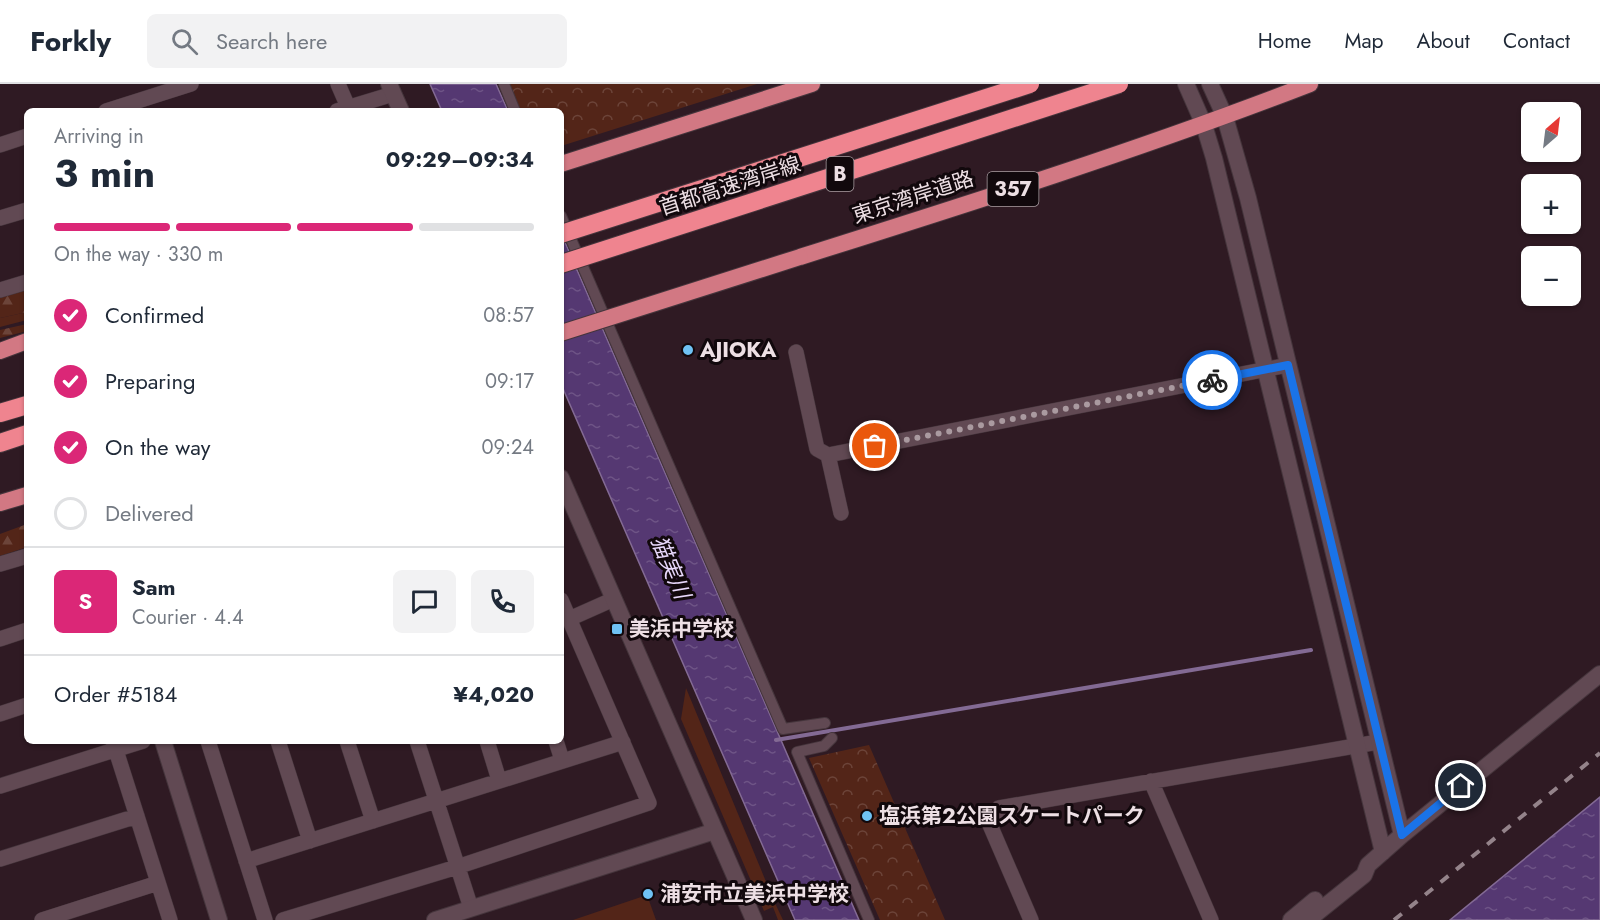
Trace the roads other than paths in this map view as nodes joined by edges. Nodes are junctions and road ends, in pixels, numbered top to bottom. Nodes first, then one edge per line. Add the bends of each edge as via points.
1 (191, 84) edge
2 (338, 84) edge
3 (504, 84) edge
4 (812, 84) edge
5 (1030, 84) edge
6 (1119, 84) edge
7 (1186, 84) edge
8 (1210, 84) edge
9 (1310, 84) edge
10 (391, 89) edge
11 (115, 108) edge
12 (343, 108) edge
13 (345, 108) edge
14 (400, 108) edge
15 (514, 108) edge
16 (1225, 117) junction
17 (1204, 125) junction
18 (24, 137) edge
19 (0, 145) edge
20 (564, 163) edge
21 (24, 211) edge
22 (0, 218) edge
23 (564, 223) edge
24 (564, 233) edge
25 (564, 263) edge
26 (24, 283) edge
27 (0, 290) edge
28 (564, 332) edge
29 (24, 342) edge
30 (0, 351) edge
31 (796, 352) dead end
32 (1288, 365) junction
33 (1265, 370) junction
34 (24, 406) edge
35 (0, 413) edge
36 (24, 435) edge
37 (0, 443) edge
38 (828, 455) junction
39 (564, 485) edge
40 (24, 496) edge
41 (0, 503) edge
42 (841, 513) dead end
43 (24, 557) edge
44 (0, 564) edge
45 (614, 599) junction
46 (564, 607) edge
47 (569, 619) junction
48 (24, 631) edge
49 (0, 639) edge
50 (1600, 674) edge
51 (24, 706) edge
52 (0, 714) edge
53 (825, 723) dead end
54 (832, 738) dead end
55 (623, 742) junction
56 (1378, 742) junction
57 (164, 744) edge
58 (209, 744) edge
59 (279, 744) edge
60 (348, 744) edge
61 (418, 744) edge
62 (487, 744) edge
63 (557, 744) edge
64 (114, 745) edge
65 (1356, 746) junction
66 (562, 760) junction
67 (499, 780) junction
68 (1151, 781) junction
69 (0, 786) edge
70 (436, 800) junction
71 (137, 816) junction
72 (373, 821) junction
73 (715, 831) junction
74 (1402, 835) junction
75 (310, 841) junction
76 (1383, 852) junction
77 (0, 860) edge
78 (246, 861) junction
79 (1368, 865) junction
80 (457, 867) junction
81 (158, 883) junction
82 (471, 908) junction
83 (42, 920) edge
84 (170, 920) edge
85 (219, 920) edge
86 (265, 920) edge
87 (283, 920) edge
88 (435, 920) edge
89 (753, 920) edge
90 (869, 920) edge
91 (1031, 920) edge
92 (1211, 920) edge
93 (1291, 920) edge
94 (1308, 920) edge

1 - 11 street
2 - 12 street
3 - 15 street
4 - 20 highway
5 - 24 highway, 首都高速湾岸線 / B, bridge
6 - 25 highway, 首都高速湾岸線 / B, bridge
7 - 17 street
8 - 16 street
9 - 16 highway, 東京湾岸道路 / 357
10 - 13 street
10 - 14 street
16 - 17 highway, 東京湾岸道路 / 357
16 - 32 street
17 - 28 highway, 東京湾岸道路 / 357, bridge
17 - 33 street
18 - 19 street
21 - 22 street
23 - 53 street via 783,729
26 - 27 street
29 - 30 highway
31 - 38 street via 817,449
32 - 33 street
32 - 56 street
33 - 38 street
33 - 65 street
34 - 35 highway
36 - 37 highway
38 - 42 street
39 - 45 street
40 - 41 highway
43 - 44 street
45 - 47 street
45 - 73 street
46 - 47 street
47 - 55 street
48 - 49 street
50 - 74 street
51 - 52 street
54 - 90 street via 824,746 797,752
55 - 66 street
55 - 80 street via 649,803
56 - 65 street
56 - 74 street
57 - 85 street
58 - 78 street
59 - 75 street
60 - 72 street
61 - 70 street
62 - 67 street
63 - 66 street
64 - 69 street
64 - 71 street
65 - 68 street
65 - 76 street
66 - 67 street
67 - 70 street
68 - 91 street via 999,808 990,825
68 - 92 street
70 - 72 street
70 - 80 street
71 - 77 street
71 - 81 street
72 - 75 street
73 - 82 street
73 - 89 street
74 - 76 street
75 - 78 street
76 - 79 street
78 - 86 street
79 - 93 street via 1357,866
79 - 94 street via 1364,875
80 - 82 street
80 - 87 street
81 - 83 street
81 - 84 street
82 - 88 street

